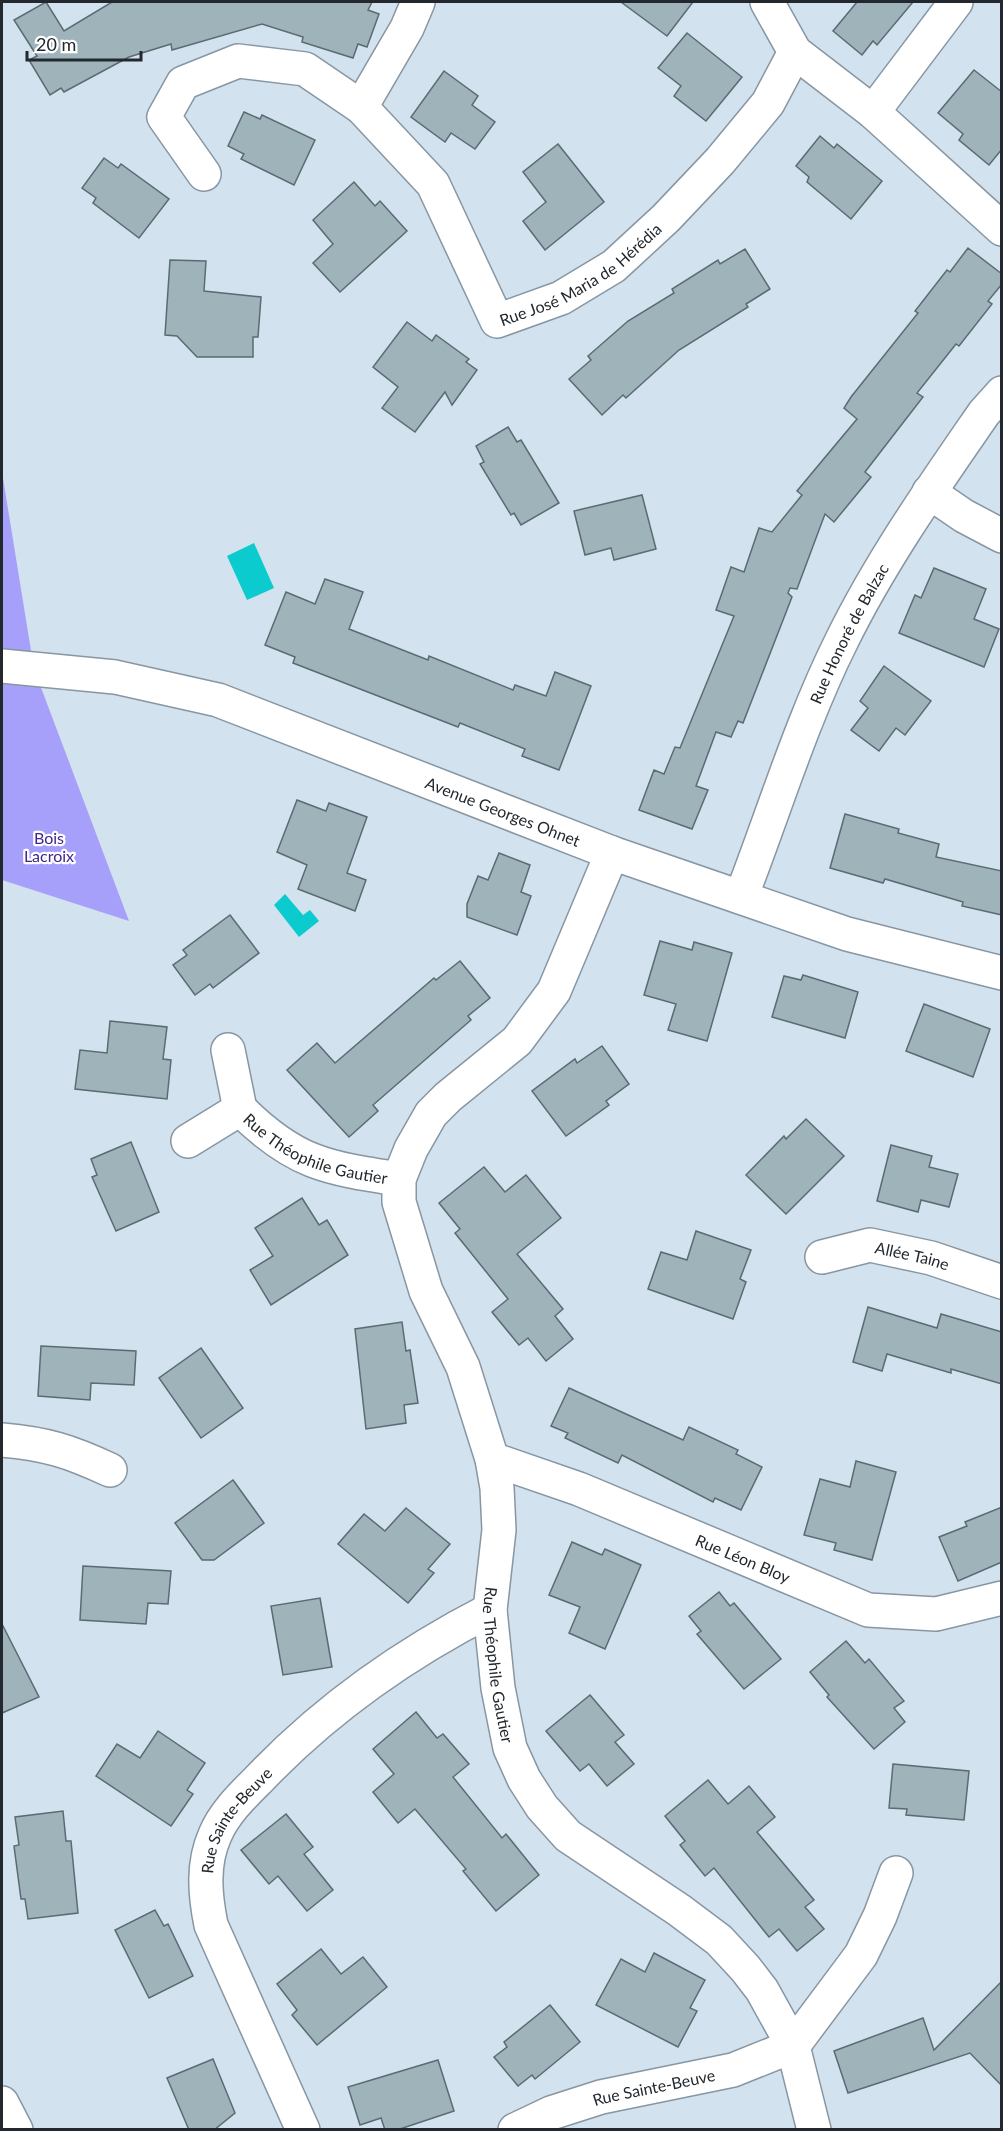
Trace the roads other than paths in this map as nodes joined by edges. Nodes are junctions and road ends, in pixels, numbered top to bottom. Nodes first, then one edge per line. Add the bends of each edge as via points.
1 (418, 2) edge
2 (767, 2) edge
3 (957, 2) edge
4 (795, 52) junction
5 (361, 107) junction
6 (873, 112) junction
7 (204, 174) dead end
8 (1002, 229) edge
9 (1002, 393) edge
10 (929, 492) junction
11 (1002, 536) edge
12 (2, 666) edge
13 (612, 853) junction
14 (741, 897) junction
15 (1002, 973) edge
16 (228, 1050) dead end
17 (240, 1109) junction
18 (188, 1141) dead end
19 (399, 1179) junction
20 (822, 1257) dead end
21 (1002, 1282) edge
22 (2, 1440) edge
23 (492, 1459) junction
24 (110, 1470) dead end
25 (1002, 1598) edge
26 (490, 1610) junction
27 (896, 1873) dead end
28 (793, 2046) junction
29 (2, 2103) edge
30 (16, 2130) edge
31 (303, 2130) edge
32 (515, 2130) edge
33 (814, 2130) edge

1 - 5 street
2 - 4 street
3 - 6 street
4 - 5 street, Rue José Maria de Hérédia via 768,103 720,162 614,266 561,298 497,321 433,184
4 - 6 street
5 - 7 street, Rue José Maria de Hérédia via 305,69 238,61 183,82 164,117
6 - 8 street
9 - 10 street, Rue Honoré de Balzac
10 - 11 street
10 - 14 street, Rue Honoré de Balzac via 884,561 841,641
12 - 13 street, Avenue Georges Ohnet via 115,677 218,700
13 - 14 street, Avenue Georges Ohnet
13 - 19 street, Rue Théophile Gautier via 554,992 517,1041 431,1114
14 - 15 street, Avenue Georges Ohnet via 847,934
16 - 17 street, Rue Théophile Gautier
17 - 18 street, Rue Théophile Gautier
17 - 19 street, Rue Théophile Gautier via 263,1132 318,1165
19 - 23 street, Rue Théophile Gautier via 399,1202 426,1291 463,1367
20 - 21 street, Allée Taine via 870,1245 931,1258
22 - 24 street via 58,1448
23 - 25 street, Rue Léon Bloy via 579,1489 868,1610 936,1614
23 - 26 street, Rue Théophile Gautier via 498,1488 499,1530
26 - 28 street, Rue Théophile Gautier via 498,1688 510,1748 542,1807 568,1836 719,1940 762,1990
26 - 31 street, Rue Sainte-Beuve via 431,1641 333,1711 233,1806 215,1835 206,1869 211,1924
27 - 28 street via 861,1954
28 - 32 street, Rue Sainte-Beuve via 734,2070 602,2097 550,2113
28 - 33 street, Rue Théophile Gautier
29 - 30 street

